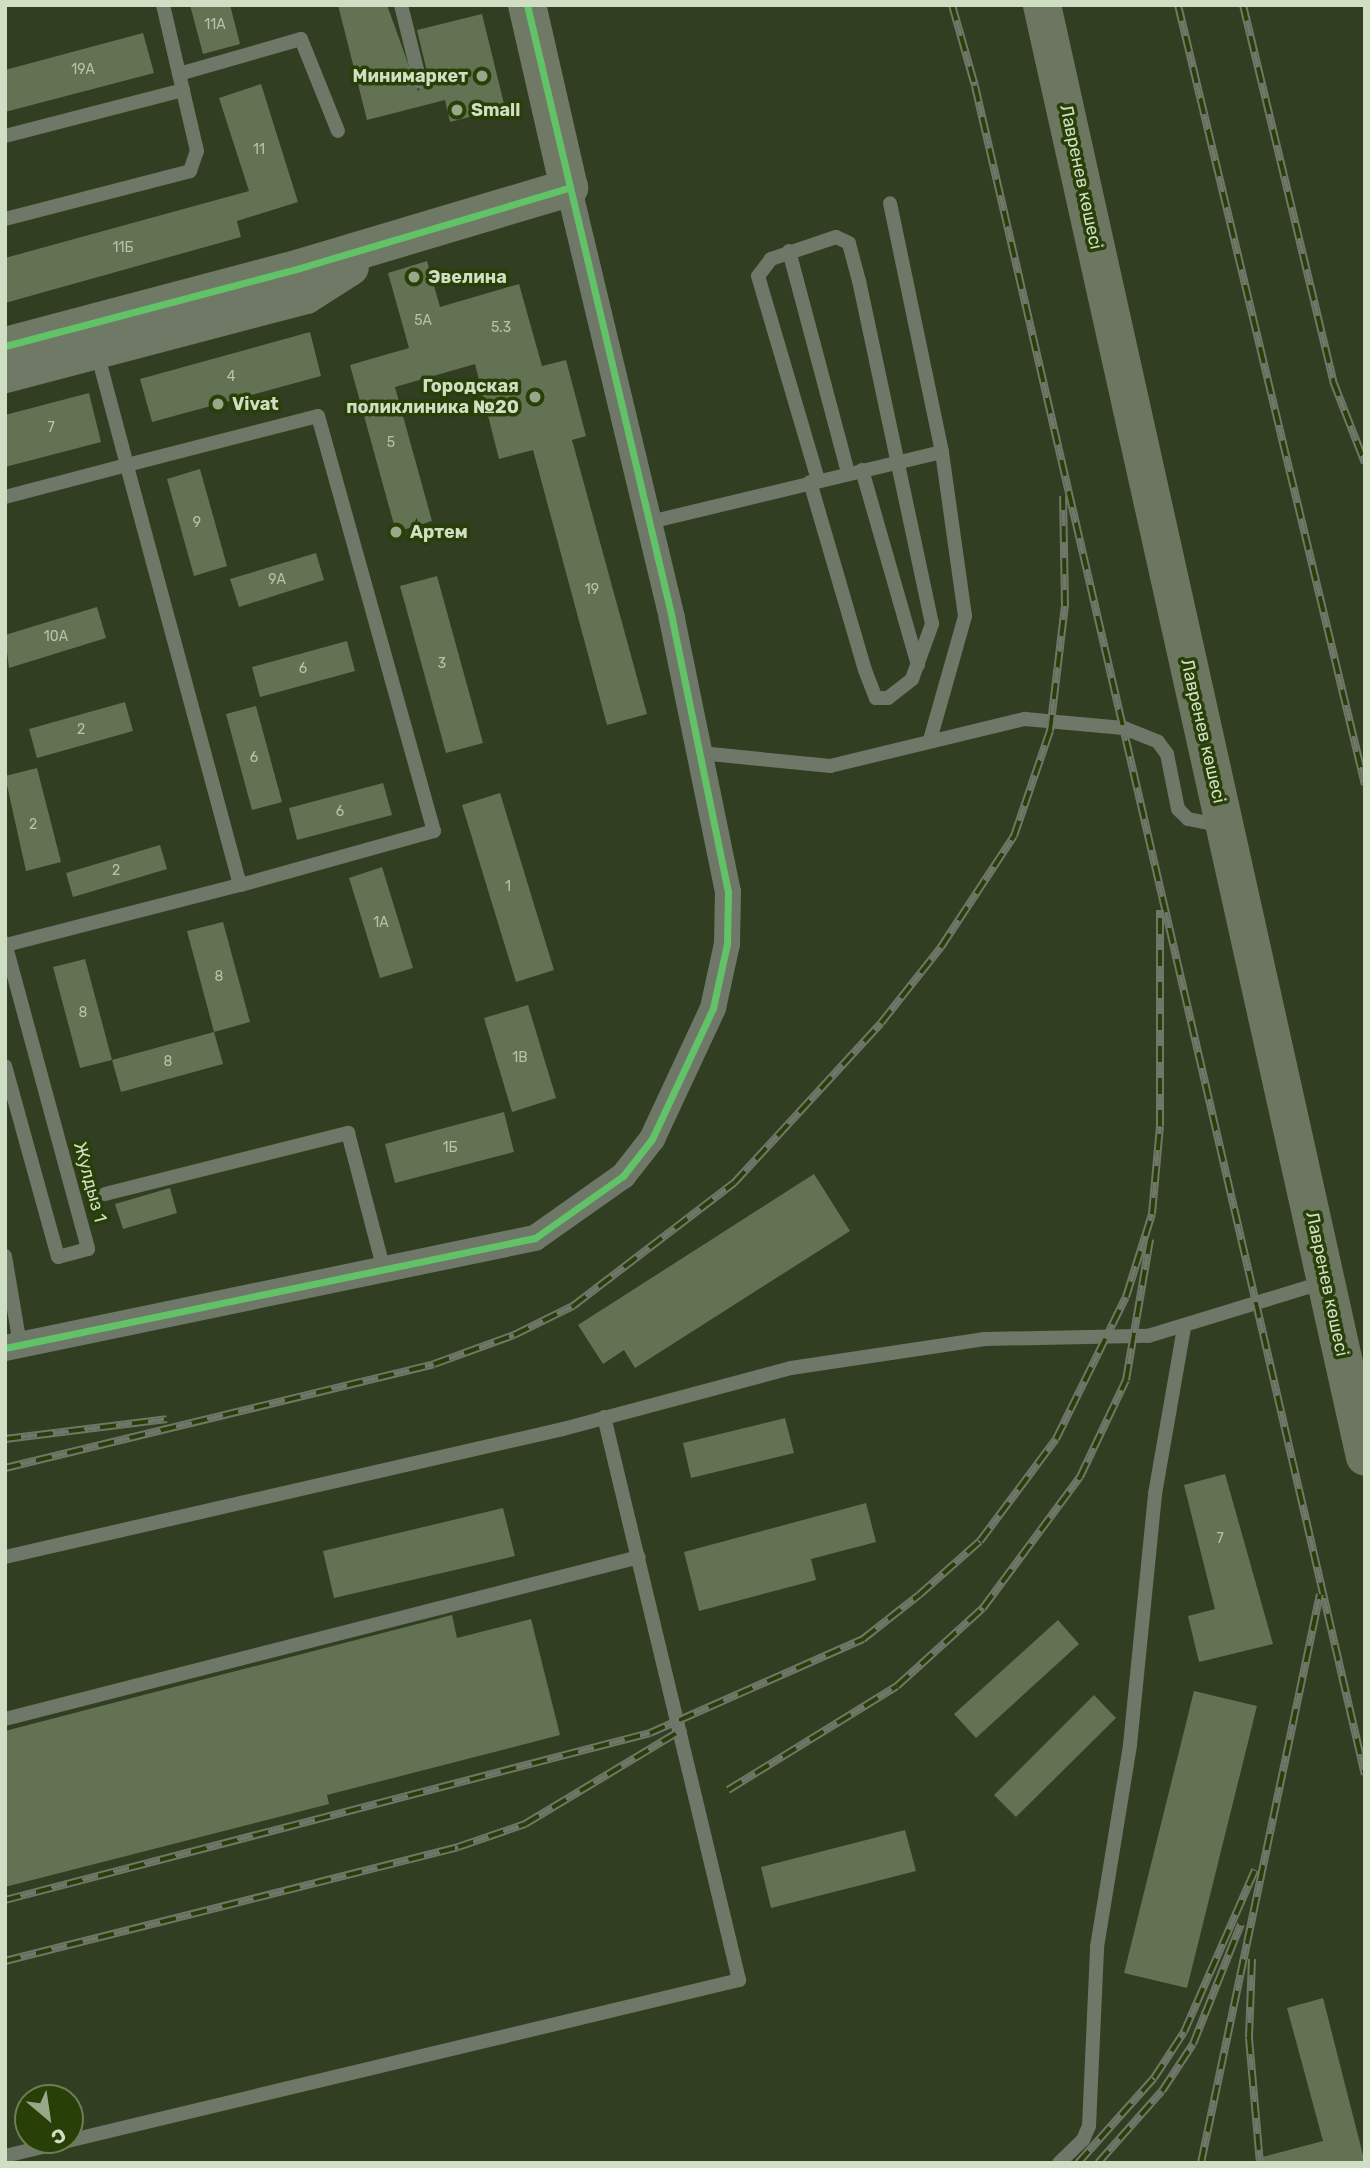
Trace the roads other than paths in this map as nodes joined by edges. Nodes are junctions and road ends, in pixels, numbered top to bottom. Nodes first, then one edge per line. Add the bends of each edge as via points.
1 (163, 5) edge
2 (401, 5) edge
3 (527, 5) edge
4 (1042, 5) edge
5 (179, 74) junction
6 (420, 82) dead end
7 (183, 90) junction
8 (338, 131) dead end
9 (5, 136) edge
10 (569, 188) junction
11 (891, 203) dead end
12 (5, 219) edge
13 (789, 251) junction
14 (93, 337) junction
15 (5, 346) edge
16 (5, 374) edge
17 (942, 452) junction
18 (902, 461) junction
19 (127, 465) junction
20 (855, 472) junction
21 (814, 481) junction
22 (5, 496) edge
23 (649, 522) junction
24 (918, 665) junction
25 (930, 740) junction
26 (700, 753) junction
27 (1224, 825) junction
28 (240, 885) junction
29 (6, 944) edge
30 (5, 1066) edge
31 (105, 1194) dead end
32 (5, 1256) edge
33 (384, 1269) junction
34 (1326, 1281) junction
35 (1184, 1328) junction
36 (13, 1347) edge
37 (604, 1417) junction
38 (1365, 1457) edge
39 (5, 1557) edge
40 (639, 1558) junction
41 (5, 1719) edge
42 (5, 2156) edge
43 (1059, 2163) edge

1 - 5 lane
2 - 6 lane
3 - 10 street
4 - 27 main road, Лавренев көшесі
5 - 7 lane
5 - 8 lane via 301,39
7 - 9 lane
7 - 12 lane via 197,150 190,171
10 - 14 street
10 - 23 street
11 - 17 lane
13 - 18 lane via 836,237 849,243
13 - 20 lane
13 - 21 lane via 763,265 758,276
14 - 15 street
14 - 16 street
14 - 19 lane
17 - 18 lane
17 - 25 lane via 965,616
18 - 20 lane
18 - 24 lane via 932,624
19 - 22 lane
19 - 28 lane
19 - 28 lane via 318,416 434,831
20 - 21 lane
20 - 24 lane
21 - 23 lane
21 - 24 lane via 876,698 904,690
23 - 26 street
25 - 26 lane via 830,766
25 - 27 lane via 1025,719 1124,728 1158,742 1167,754 1178,809 1188,819
26 - 33 street via 728,892 727,944 713,1008 652,1139 623,1176 535,1238
27 - 34 main road, Лавренев көшесі
28 - 29 lane
29 - 30 lane, Жулдыз 1 via 88,1249 58,1257
31 - 33 lane via 348,1133
32 - 36 lane
33 - 36 street
34 - 35 lane via 1256,1298
34 - 38 main road, Лавренев көшесі
35 - 37 lane via 1123,1339 985,1339 790,1368
35 - 43 lane via 1156,1494 1130,1745 1097,1947 1089,2126 1083,2140
37 - 39 lane
37 - 40 lane
40 - 41 lane
40 - 42 lane via 739,1980

